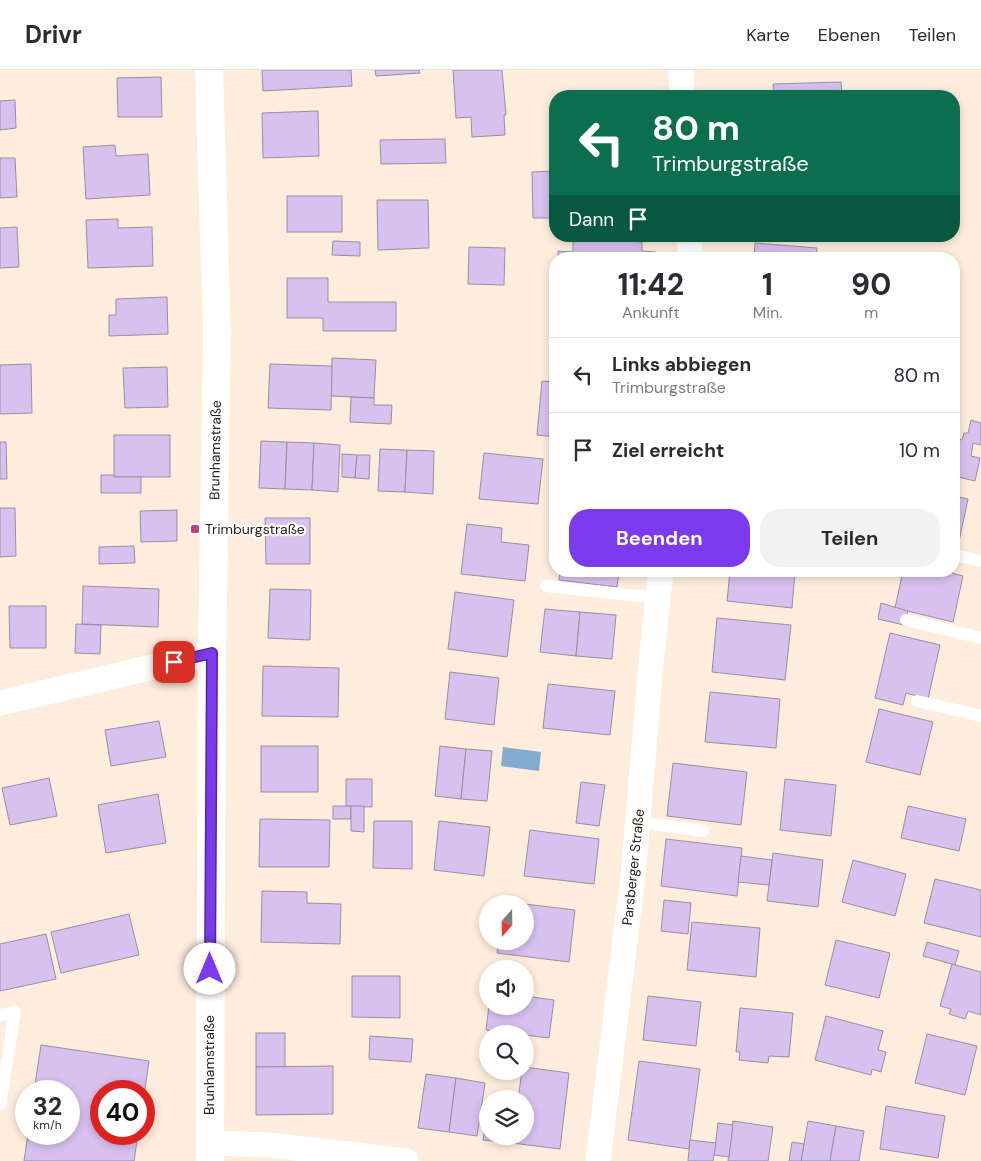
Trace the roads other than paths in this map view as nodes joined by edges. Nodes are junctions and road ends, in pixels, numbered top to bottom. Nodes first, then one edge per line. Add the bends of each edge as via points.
1 (209, 70) edge
2 (680, 70) edge
3 (682, 90) edge
4 (960, 556) edge
5 (981, 561) edge
6 (660, 577) edge
7 (546, 586) dead end
8 (658, 598) junction
9 (906, 620) dead end
10 (981, 638) edge
11 (212, 653) junction
12 (917, 701) dead end
13 (0, 703) edge
14 (981, 716) edge
15 (638, 822) junction
16 (703, 831) dead end
17 (0, 1015) edge
18 (0, 1105) edge
19 (209, 1152) edge
20 (404, 1161) edge
21 (598, 1161) edge

1 - 11 street, Brunhamstraße via 217,334
2 - 3 street
4 - 5 lane
6 - 8 street, Parsberger Straße
7 - 8 lane
8 - 15 street, Parsberger Straße
9 - 10 lane
11 - 13 street
11 - 19 street, Brunhamstraße
12 - 14 lane
15 - 16 lane
15 - 21 street, Parsberger Straße
17 - 18 lane via 14,1012
19 - 20 street via 270,1145

